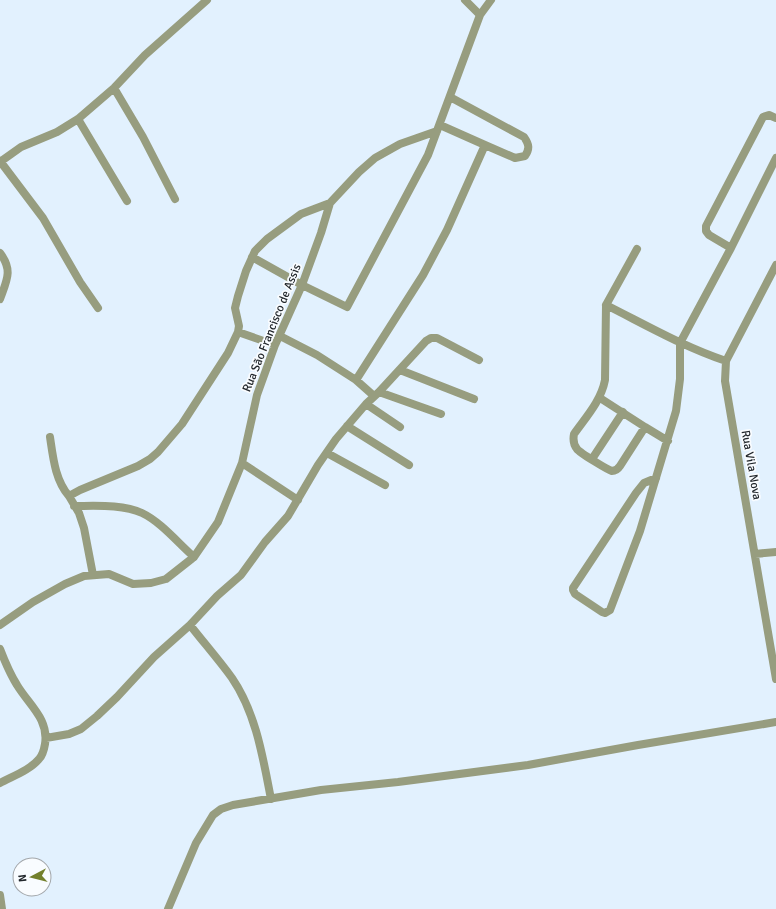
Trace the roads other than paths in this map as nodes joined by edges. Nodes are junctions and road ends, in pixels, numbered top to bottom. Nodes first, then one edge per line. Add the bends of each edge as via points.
1 (207, 0) edge
2 (465, 0) edge
3 (491, 0) edge
4 (480, 15) junction
5 (114, 88) junction
6 (450, 97) junction
7 (776, 118) edge
8 (78, 119) junction
9 (438, 128) junction
10 (485, 145) junction
11 (776, 158) edge
12 (0, 162) edge
13 (175, 199) dead end
14 (127, 202) dead end
15 (330, 203) junction
16 (731, 248) junction
17 (637, 249) dead end
18 (0, 253) edge
19 (252, 256) junction
20 (776, 265) edge
21 (302, 285) junction
22 (0, 299) edge
23 (606, 305) junction
24 (98, 308) dead end
25 (238, 332) junction
26 (280, 336) junction
27 (680, 343) junction
28 (275, 345) junction
29 (479, 360) dead end
30 (726, 362) junction
31 (400, 370) junction
32 (356, 380) junction
33 (377, 394) junction
34 (600, 398) junction
35 (474, 399) dead end
36 (366, 404) junction
37 (623, 412) junction
38 (441, 414) dead end
39 (347, 426) junction
40 (400, 427) dead end
41 (645, 427) junction
42 (50, 437) dead end
43 (668, 441) junction
44 (327, 452) junction
45 (592, 459) junction
46 (242, 463) junction
47 (409, 464) dead end
48 (656, 478) junction
49 (385, 485) dead end
50 (69, 496) junction
51 (298, 500) junction
52 (74, 506) junction
53 (776, 552) edge
54 (755, 554) junction
55 (194, 557) junction
56 (93, 575) junction
57 (0, 625) edge
58 (190, 626) junction
59 (0, 649) edge
60 (776, 680) edge
61 (776, 722) edge
62 (46, 738) junction
63 (0, 783) edge
64 (271, 799) junction
65 (0, 895) edge
66 (2, 909) edge
67 (168, 909) edge

1 - 5 street via 146,54
2 - 4 street
3 - 4 street
4 - 6 street
5 - 8 street
5 - 13 street
6 - 9 street
6 - 10 street via 524,137 529,147 525,156 515,158
7 - 16 street via 769,115 763,117 706,226 709,235
8 - 12 street via 57,132 27,144
8 - 14 street
9 - 10 street
9 - 15 street, Rua São Francisco de Assis via 375,158
9 - 21 street via 428,155 347,307
10 - 32 street via 447,230 423,275
11 - 16 street
12 - 24 street via 43,218
15 - 19 street via 301,214 268,239
15 - 21 street, Rua São Francisco de Assis
16 - 27 street
17 - 23 street
18 - 22 street via 8,268
19 - 21 street
19 - 25 street via 235,308
20 - 30 street, Rua Vila Nova
21 - 26 street, Rua São Francisco de Assis
23 - 27 street
23 - 34 street via 606,380
25 - 28 street
25 - 50 street via 228,353 182,424 158,452 138,466
26 - 28 street, Rua São Francisco de Assis
26 - 32 street via 317,355
27 - 30 street
27 - 43 street via 680,379 676,411
28 - 46 street, Rua São Francisco de Assis via 257,395
29 - 31 street via 434,338 426,341
30 - 54 street, Rua Vila Nova via 728,402
31 - 33 street
31 - 35 street
32 - 33 street
33 - 36 street
33 - 38 street
34 - 37 street
34 - 45 street via 574,434 573,440 577,449
36 - 39 street
36 - 40 street
37 - 41 street
37 - 45 street
39 - 44 street
39 - 47 street
41 - 43 street
41 - 45 street via 617,470 611,471
42 - 50 street via 61,487
43 - 48 street
44 - 49 street
44 - 51 street
46 - 51 street
46 - 55 street, Rua São Francisco de Assis via 218,522
48 - 48 street via 644,483 636,493 573,590 602,612 610,610 640,531
50 - 52 street
51 - 58 street via 241,574
52 - 55 street via 114,506 141,513 155,522
52 - 56 street via 84,528
53 - 54 street
54 - 60 street, Rua Vila Nova
55 - 56 street, Rua São Francisco de Assis via 166,579 151,584 133,584 109,574
56 - 57 street, Rua São Francisco de Assis via 65,584
58 - 62 street via 154,657 117,697 81,729
58 - 64 street via 232,678 244,699 257,735
59 - 62 street via 10,673 39,713
61 - 64 street via 528,765 321,790
62 - 63 street via 40,758 28,768
64 - 67 street via 233,805 213,815 196,843
65 - 66 street

